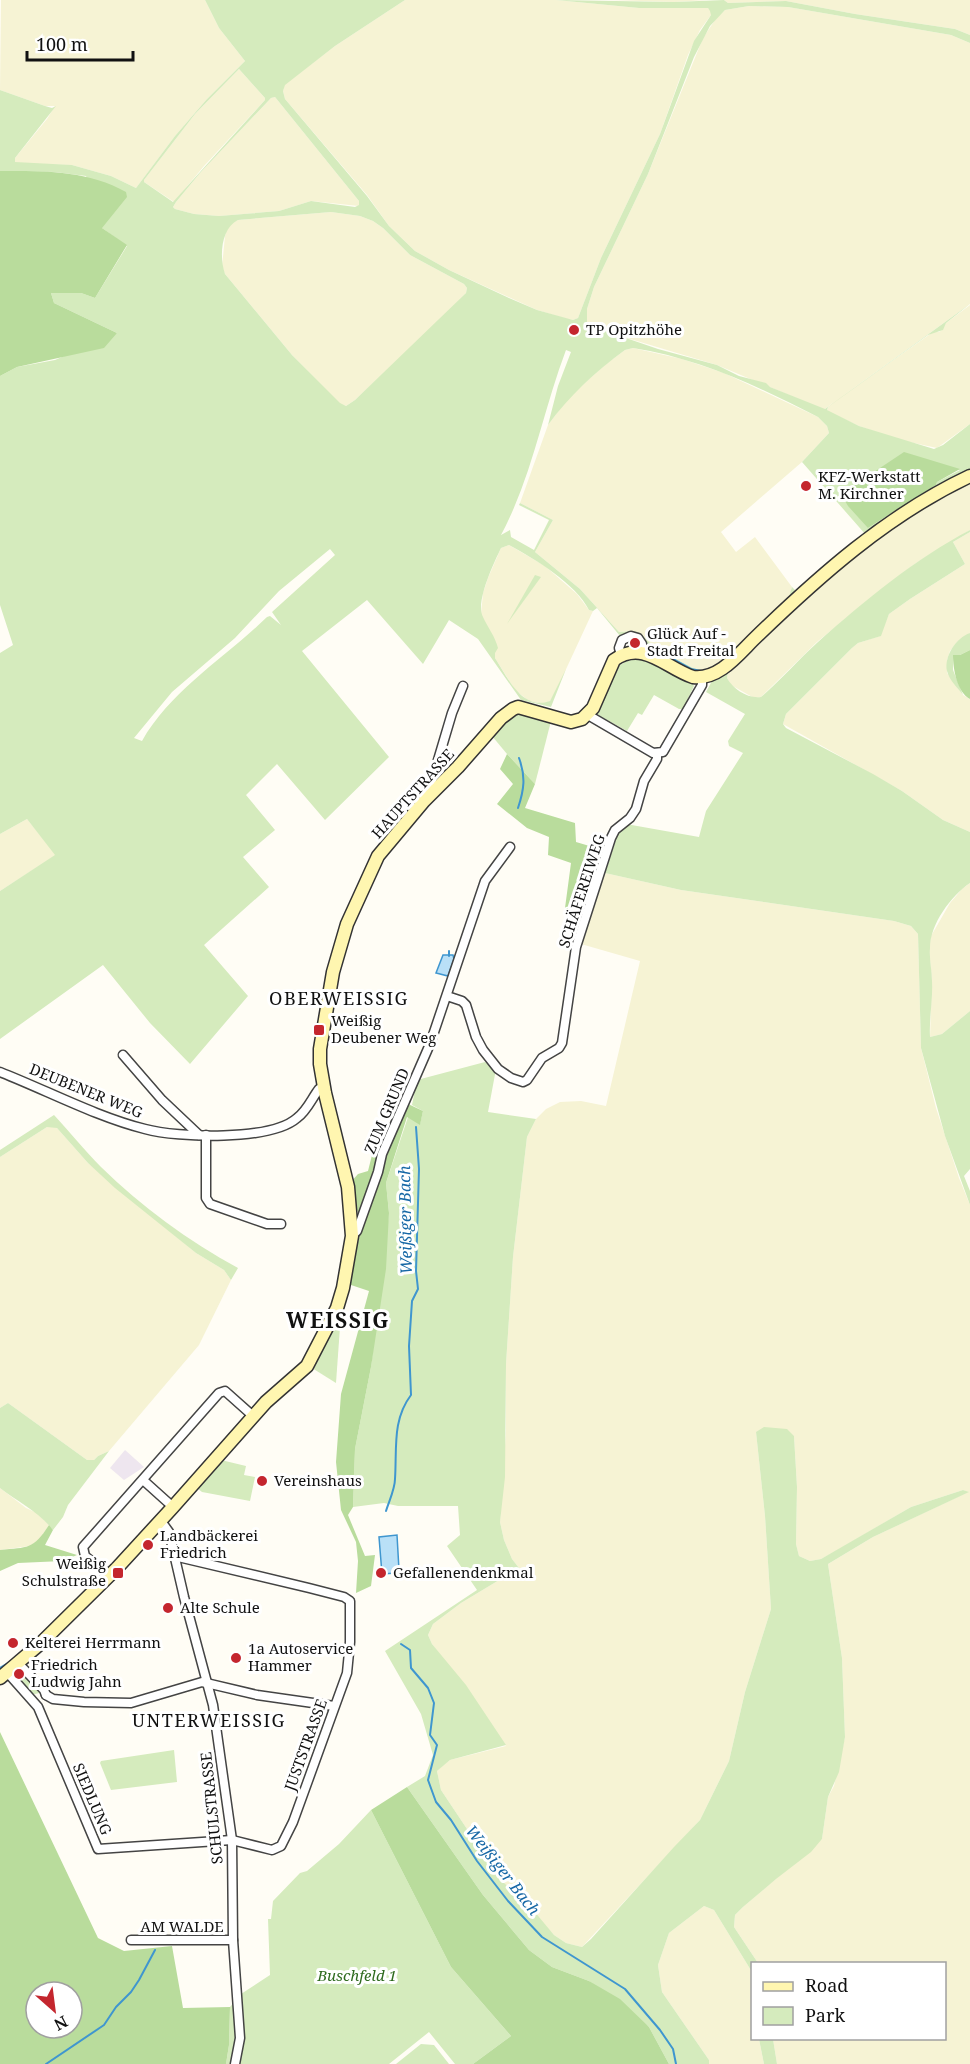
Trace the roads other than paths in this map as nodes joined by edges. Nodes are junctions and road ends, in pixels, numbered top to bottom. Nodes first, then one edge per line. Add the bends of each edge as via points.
1 (970, 476) edge
2 (702, 678) junction
3 (463, 686) dead end
4 (588, 715) junction
5 (657, 754) junction
6 (435, 790) junction
7 (510, 847) dead end
8 (447, 996) junction
9 (123, 1055) dead end
10 (0, 1072) edge
11 (324, 1088) junction
12 (203, 1135) junction
13 (281, 1224) dead end
14 (352, 1236) junction
15 (253, 1416) junction
16 (143, 1480) junction
17 (173, 1507) junction
18 (161, 1521) junction
19 (174, 1556) junction
20 (109, 1575) junction
21 (18, 1663) junction
22 (4, 1675) edge
23 (207, 1684) junction
24 (46, 1695) junction
25 (36, 1703) junction
26 (334, 1706) junction
27 (232, 1840) junction
28 (131, 1940) dead end
29 (233, 1940) junction
30 (234, 2064) edge

1 - 2 street via 925,500 869,538 724,668
2 - 4 street via 642,652 621,655 610,667
2 - 5 street, SCHÄFEREIWEG via 702,686 663,752
3 - 6 street via 430,787
4 - 5 street
4 - 6 street, HAUPTSTRASSE via 571,722 523,707 513,709
5 - 8 street, SCHÄFEREIWEG via 636,809 611,838 576,947 559,1048 542,1058 527,1080 511,1078 483,1050 466,1005
6 - 11 street, HAUPTSTRASSE via 378,856 347,924 333,972 320,1049
7 - 8 street, ZUM GRUND via 485,881
8 - 14 street, ZUM GRUND
9 - 12 street, DEUBENER WEG via 162,1100
10 - 12 street, DEUBENER WEG via 146,1130
11 - 12 street, DEUBENER WEG via 319,1089 297,1119 282,1127 244,1135
11 - 14 street, HAUPTSTRASSE via 348,1187
12 - 13 street via 206,1198 210,1204 267,1224
14 - 15 street, HAUPTSTRASSE via 337,1308 307,1366
15 - 16 street via 221,1391
15 - 17 street, HAUPTSTRASSE
16 - 17 street
16 - 20 street via 83,1547 85,1556
17 - 18 street, HAUPTSTRASSE
18 - 19 street, SCHULSTRASSE via 169,1532
18 - 20 street, HAUPTSTRASSE
19 - 23 street, SCHULSTRASSE
19 - 26 street, JUSTSTRASSE via 350,1601 349,1663
20 - 21 street, HAUPTSTRASSE
21 - 22 street, HAUPTSTRASSE
21 - 24 street
22 - 25 street, SIEDLUNG
23 - 24 street via 202,1682 121,1704 53,1699
23 - 26 street
23 - 27 street, SCHULSTRASSE
24 - 25 street
25 - 27 street, SIEDLUNG via 98,1849
26 - 27 street, JUSTSTRASSE via 281,1846 272,1850
27 - 29 street, SCHULSTRASSE
28 - 29 street, AM WALDE
29 - 30 street, SCHULSTRASSE via 240,2038

